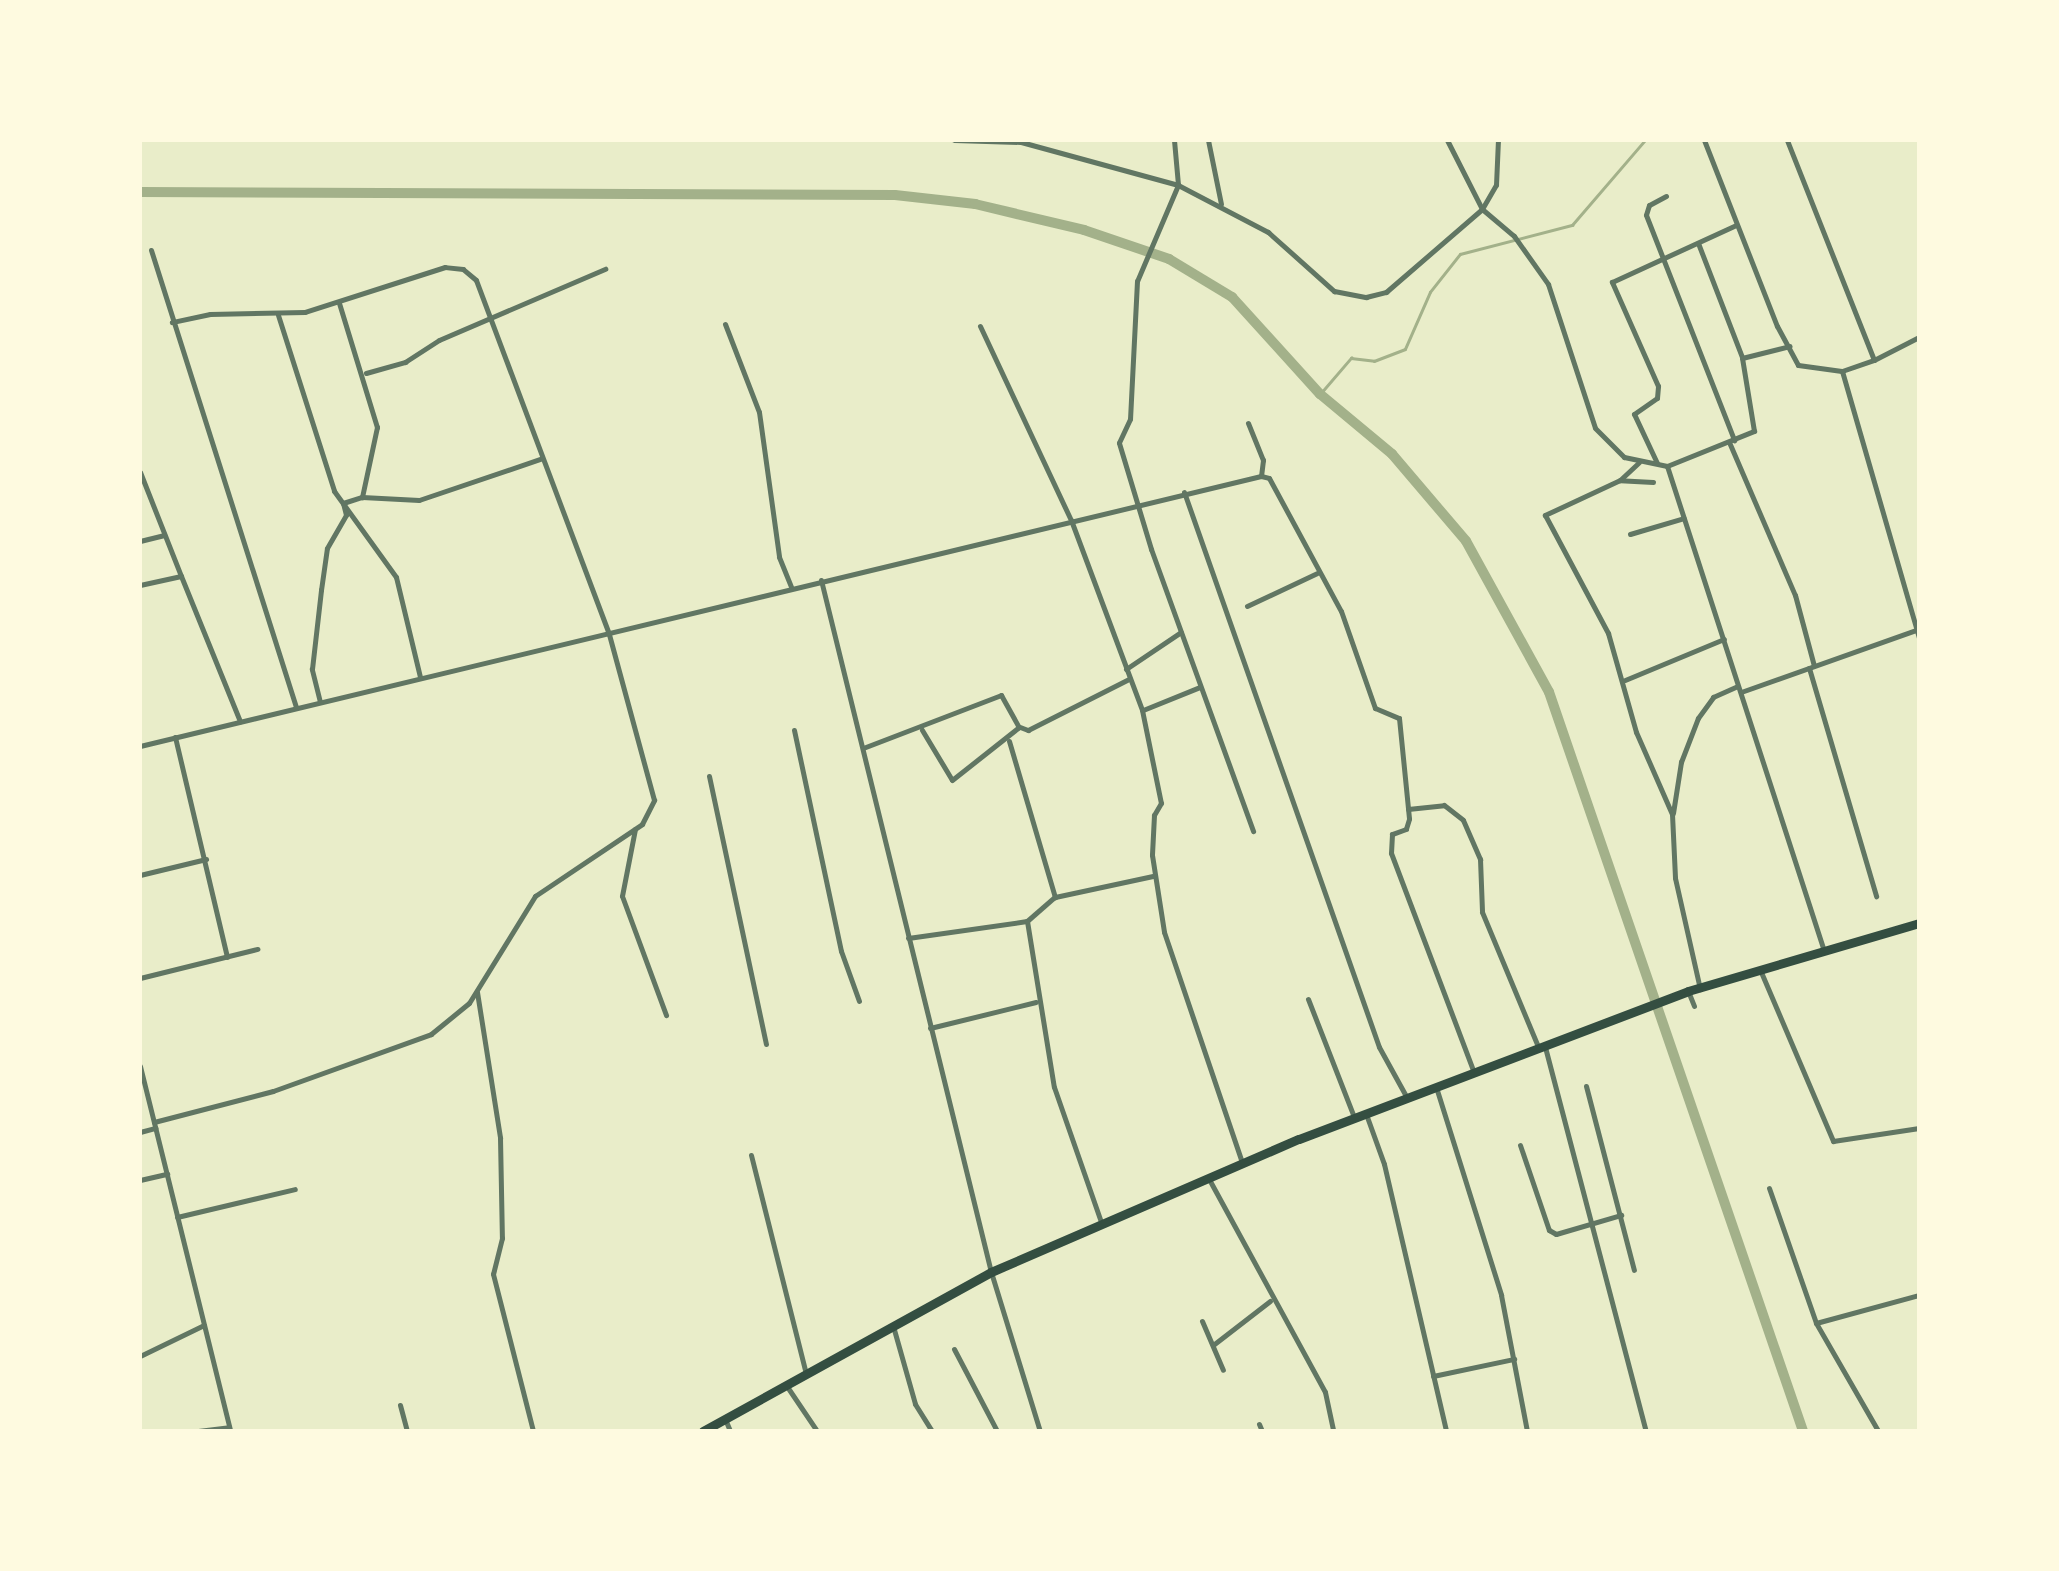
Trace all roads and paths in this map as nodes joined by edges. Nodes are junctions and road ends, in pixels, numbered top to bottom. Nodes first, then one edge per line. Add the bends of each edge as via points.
1 (954, 140) edge
2 (1174, 140) edge
3 (1208, 140) edge
4 (1447, 140) edge
5 (1498, 140) edge
6 (1704, 140) edge
7 (1787, 140) edge
8 (1178, 185) junction
9 (1666, 196) dead end
10 (1221, 204) junction
11 (1482, 209) junction
12 (1736, 225) junction
13 (1698, 243) junction
14 (151, 250) dead end
15 (1664, 257) junction
16 (605, 270) dead end
17 (339, 302) junction
18 (278, 315) junction
19 (490, 316) junction
20 (172, 322) junction
21 (725, 324) dead end
22 (980, 326) dead end
23 (1919, 337) edge
24 (1790, 346) junction
25 (1742, 358) junction
26 (1874, 360) junction
27 (1842, 371) junction
28 (366, 374) junction
29 (1248, 423) dead end
30 (1732, 441) junction
31 (540, 459) junction
32 (1639, 462) junction
33 (1657, 464) junction
34 (1666, 466) junction
35 (140, 472) edge
36 (1261, 476) junction
37 (1620, 480) junction
38 (1653, 482) dead end
39 (1184, 492) junction
40 (148, 496) junction
41 (362, 497) junction
42 (140, 498) edge
43 (344, 503) junction
44 (1137, 507) junction
45 (1684, 518) junction
46 (1071, 520) junction
47 (1630, 534) dead end
48 (164, 535) junction
49 (140, 540) edge
50 (1317, 573) junction
51 (181, 576) junction
52 (821, 580) junction
53 (140, 586) edge
54 (791, 587) junction
55 (1247, 606) dead end
56 (1181, 632) junction
57 (1918, 632) edge
58 (608, 634) junction
59 (1724, 639) junction
60 (1811, 667) junction
61 (1125, 670) junction
62 (420, 678) junction
63 (1129, 679) junction
64 (1624, 680) junction
65 (1200, 687) junction
66 (1739, 689) junction
67 (320, 702) junction
68 (296, 708) junction
69 (1142, 710) junction
70 (240, 721) junction
71 (1019, 727) junction
72 (794, 730) dead end
73 (922, 730) junction
74 (175, 737) junction
75 (1009, 741) junction
76 (140, 746) edge
77 (862, 748) junction
78 (709, 776) dead end
79 (1408, 809) junction
80 (1672, 814) junction
81 (635, 829) junction
82 (1254, 831) dead end
83 (206, 859) junction
84 (140, 876) edge
85 (1153, 876) junction
86 (1876, 896) dead end
87 (1054, 897) junction
88 (1027, 921) junction
89 (1918, 926) edge
90 (908, 938) junction
91 (257, 949) dead end
92 (1824, 951) junction
93 (227, 957) junction
94 (1761, 972) junction
95 (140, 978) edge
96 (477, 988) junction
97 (1700, 988) junction
98 (1688, 991) junction
99 (1308, 999) dead end
100 (859, 1001) dead end
101 (1036, 1002) junction
102 (1694, 1006) dead end
103 (666, 1015) dead end
104 (930, 1028) junction
105 (1540, 1043) junction
106 (766, 1044) dead end
107 (140, 1066) edge
108 (1473, 1070) junction
109 (1436, 1086) junction
110 (1586, 1086) dead end
111 (1407, 1098) junction
112 (1366, 1114) junction
113 (1354, 1117) junction
114 (155, 1125) junction
115 (1919, 1128) edge
116 (140, 1132) edge
117 (1520, 1145) dead end
118 (751, 1155) dead end
119 (1244, 1167) junction
120 (167, 1174) junction
121 (140, 1180) edge
122 (1210, 1182) junction
123 (1769, 1188) dead end
124 (294, 1190) dead end
125 (1620, 1216) junction
126 (177, 1217) junction
127 (1102, 1223) junction
128 (1594, 1223) junction
129 (1634, 1270) dead end
130 (990, 1272) junction
131 (1919, 1295) edge
132 (1270, 1301) junction
133 (1202, 1320) dead end
134 (1816, 1323) junction
135 (204, 1325) junction
136 (892, 1326) junction
137 (1213, 1346) junction
138 (954, 1350) dead end
139 (140, 1356) edge
140 (1514, 1359) junction
141 (1224, 1370) dead end
142 (806, 1374) junction
143 (1432, 1376) junction
144 (786, 1385) junction
145 (400, 1405) dead end
146 (724, 1419) junction
147 (230, 1429) edge
148 (198, 1431) edge
149 (407, 1431) edge
150 (533, 1431) edge
151 (703, 1431) edge
152 (730, 1431) edge
153 (817, 1431) edge
154 (932, 1431) edge
155 (997, 1431) edge
156 (1040, 1431) edge
157 (1333, 1431) edge
158 (1446, 1431) edge
159 (1527, 1431) edge
160 (1646, 1431) edge
161 (1878, 1431) edge

1 - 8 street via 1021,142
2 - 8 street
3 - 10 street
4 - 11 street
5 - 11 street via 1496,184
6 - 12 street
7 - 26 street
8 - 10 street
8 - 44 street via 1137,281 1130,419 1120,442
9 - 15 street via 1645,212
10 - 11 street via 1268,232 1334,290 1366,297 1386,292
11 - 32 street via 1514,236 1548,284 1595,428 1607,446
12 - 13 street
12 - 24 street
13 - 15 street
13 - 25 street
14 - 20 street
15 - 30 street
15 - 33 street via 1611,286 1658,386 1657,398 1634,414
16 - 19 street
17 - 18 street
17 - 19 street via 445,267 463,269 476,280
17 - 28 street
18 - 20 street via 210,314
18 - 43 street
19 - 28 street via 405,362
19 - 31 street
20 - 68 street
21 - 54 street via 758,412 780,557
22 - 46 street
23 - 26 street
24 - 25 street
24 - 27 street via 1804,369
25 - 30 street via 1756,428
26 - 27 street
27 - 57 street
28 - 41 street via 376,426
29 - 36 street via 1263,460
30 - 34 street
30 - 60 street via 1795,596
31 - 41 street via 419,500
31 - 58 street
32 - 33 street
32 - 37 street
33 - 34 street
34 - 45 street
35 - 40 street
36 - 39 street
36 - 50 street via 1270,478
37 - 38 street
37 - 64 street via 1545,515 1590,591
39 - 44 street
39 - 111 street via 1379,1048
40 - 42 street
40 - 48 street
41 - 43 street
43 - 62 street via 396,577
43 - 67 street via 346,515 326,548 320,590 312,669
44 - 46 street
44 - 56 street
45 - 47 street
45 - 59 street
46 - 52 street
46 - 61 street
48 - 49 street
48 - 51 street
50 - 55 street
50 - 79 street via 1341,611 1375,708 1399,718
51 - 53 street
51 - 70 street
52 - 54 street
52 - 77 street
54 - 58 street
56 - 61 street
56 - 65 street
57 - 60 street
58 - 62 street
58 - 81 street via 654,800
59 - 64 street
59 - 66 street
60 - 66 street
60 - 86 street
61 - 63 street
62 - 67 street
63 - 69 street
63 - 71 street via 1028,730
64 - 80 street via 1636,732
65 - 69 street
65 - 82 street
66 - 80 street via 1713,697 1698,718
66 - 92 street
67 - 68 street
68 - 70 street
69 - 85 street via 1161,803 1154,815
70 - 74 street
71 - 73 street via 1001,695
71 - 75 street
72 - 100 street via 841,951
73 - 75 street via 952,780
73 - 77 street
74 - 76 street
74 - 83 street
75 - 87 street
77 - 90 street
78 - 106 street
79 - 105 street via 1444,805 1463,820 1480,859 1482,912
79 - 108 street via 1409,824 1392,834 1391,853
80 - 97 street via 1675,878
81 - 96 street via 535,896
81 - 103 street via 622,896
83 - 84 street
83 - 93 street
85 - 87 street
85 - 119 street via 1190,1022
87 - 88 street
88 - 90 street
88 - 101 street
89 - 92 main road
90 - 104 street
91 - 93 street
92 - 94 main road
93 - 95 street
94 - 97 main road
94 - 115 street via 1832,1141
96 - 114 street via 469,1003 418,1040
96 - 150 street via 500,1138 502,1238 494,1274
97 - 98 main road
98 - 102 street
98 - 105 main road
99 - 113 street
101 - 104 street
101 - 127 street via 1054,1088
104 - 130 street
105 - 108 main road
105 - 128 street
107 - 114 street
108 - 109 main road
109 - 111 main road
109 - 140 street via 1502,1295
110 - 125 street
111 - 112 main road
112 - 113 main road
112 - 143 street via 1384,1164
113 - 119 main road
114 - 116 street
114 - 120 street
117 - 128 street via 1548,1230 1556,1234
118 - 142 street
119 - 122 main road
120 - 121 street
120 - 126 street
122 - 127 main road
122 - 132 street via 1247,1243
123 - 134 street
124 - 126 street
125 - 128 street
125 - 129 street
126 - 135 street
127 - 130 main road
128 - 160 street
130 - 136 main road
130 - 156 street
131 - 134 street
132 - 137 street
132 - 157 street via 1324,1392
133 - 137 street
134 - 161 street
135 - 139 street
135 - 147 street
136 - 142 main road
136 - 154 street via 915,1404
137 - 141 street
138 - 155 street
140 - 143 street
140 - 159 street
142 - 144 main road
143 - 158 street
144 - 146 main road
144 - 153 street
145 - 149 street
146 - 151 main road
146 - 152 street
147 - 148 street

